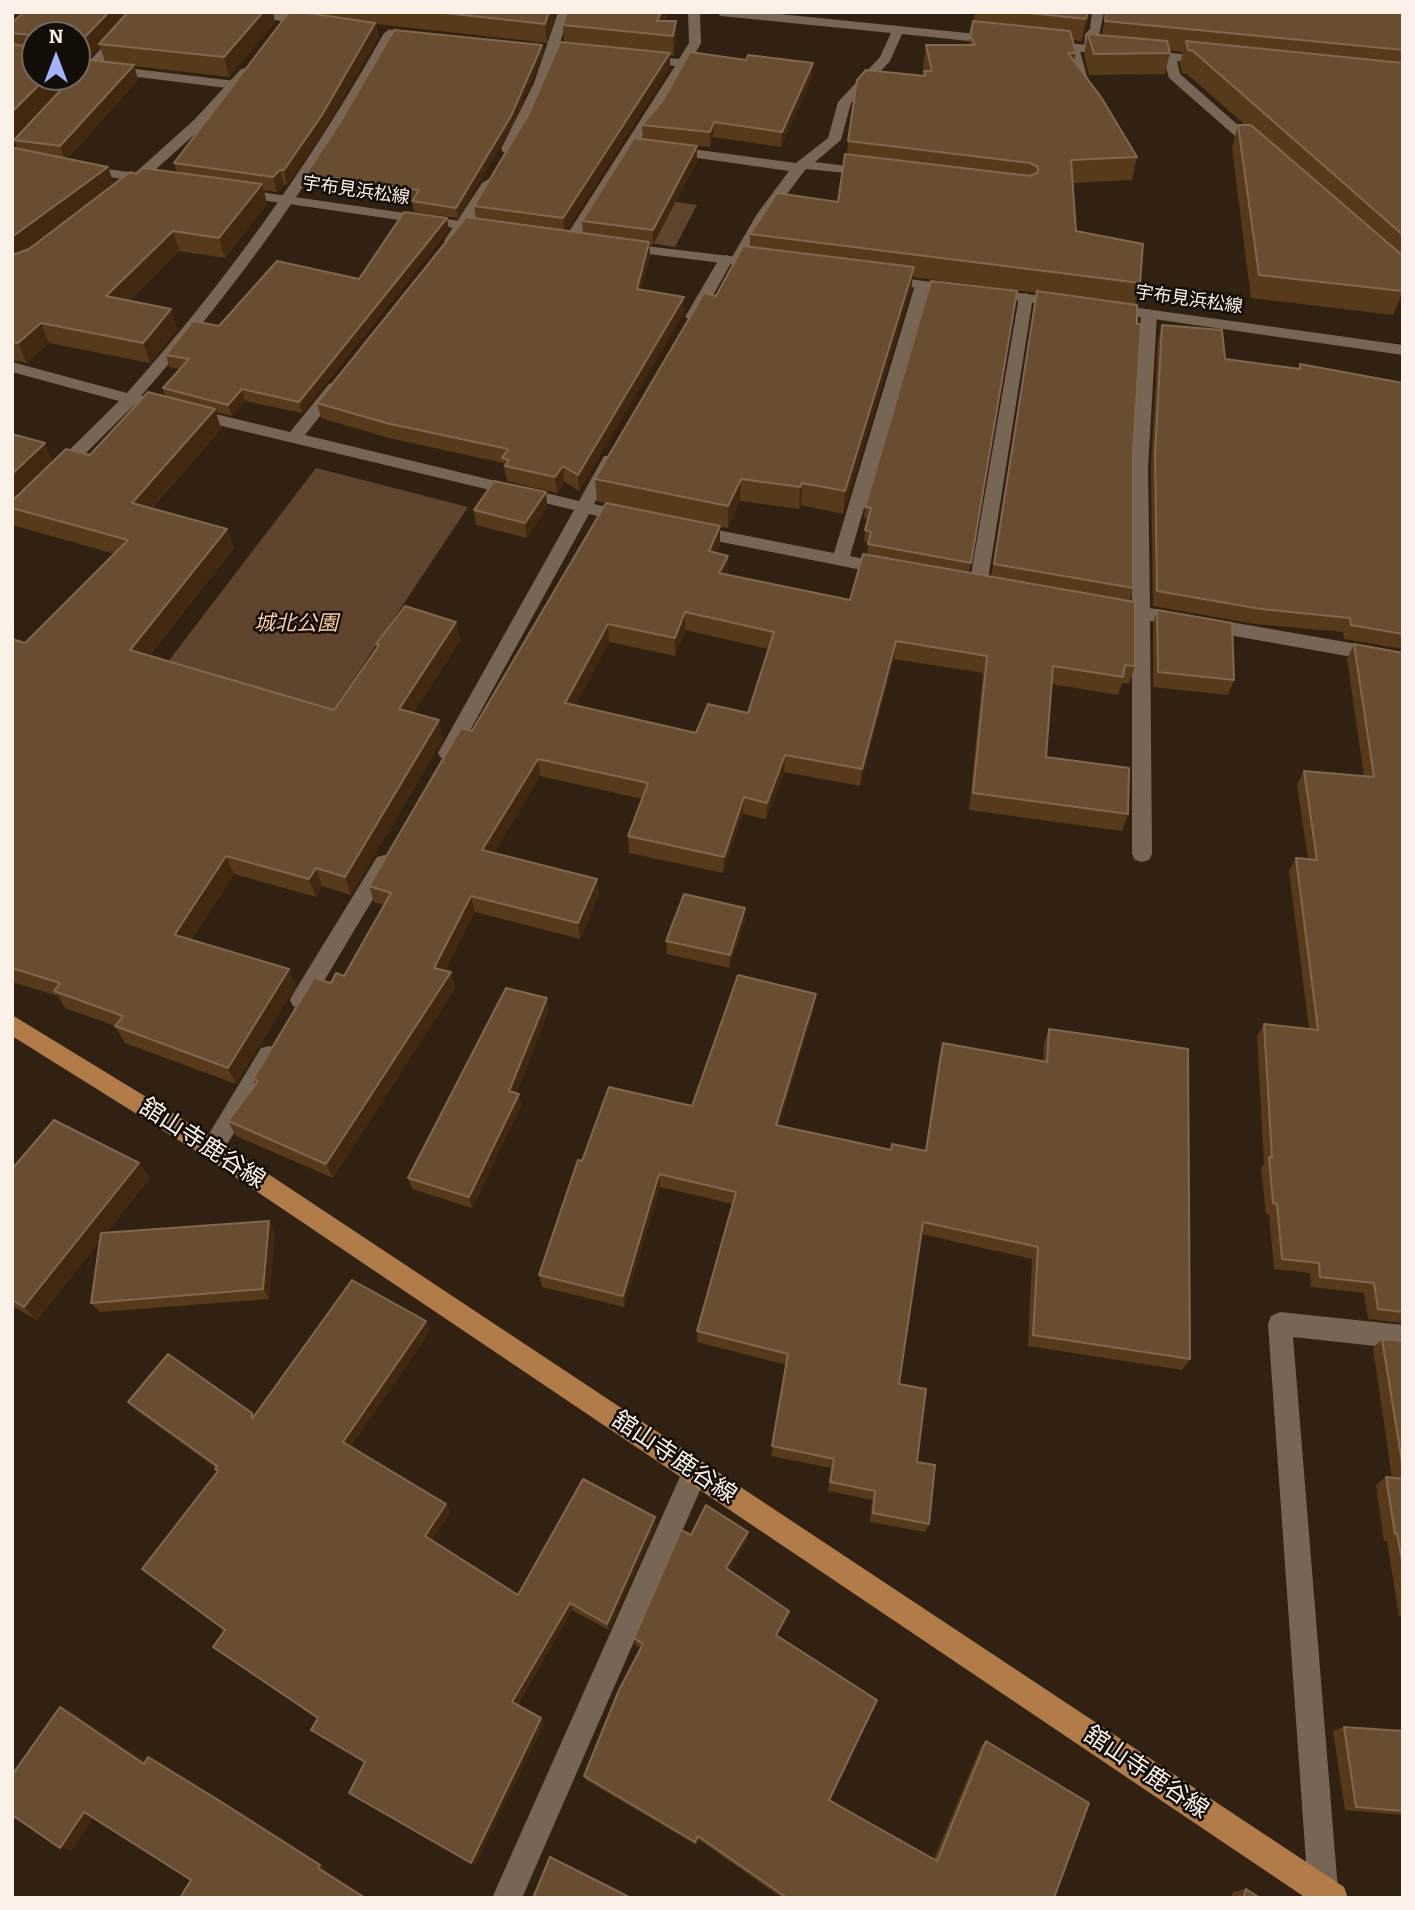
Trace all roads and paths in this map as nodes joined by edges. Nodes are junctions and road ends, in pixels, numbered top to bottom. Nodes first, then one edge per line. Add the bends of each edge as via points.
1 (143, 12) edge
2 (251, 12) edge
3 (564, 12) edge
4 (694, 12) edge
5 (721, 12) edge
6 (1098, 12) edge
7 (288, 20) edge
8 (327, 24) edge
9 (898, 30) junction
10 (390, 33) edge
11 (1006, 41) edge
12 (1032, 44) edge
13 (1073, 48) junction
14 (1090, 49) junction
15 (1169, 56) junction
16 (259, 58) edge
17 (630, 58) edge
18 (91, 60) edge
19 (1224, 62) edge
20 (682, 63) junction
21 (91, 68) edge
22 (1082, 80) edge
23 (235, 85) junction
24 (642, 146) junction
25 (1266, 155) edge
26 (802, 166) junction
27 (74, 168) edge
28 (888, 175) edge
29 (140, 177) junction
30 (167, 182) edge
31 (220, 190) edge
32 (120, 194) edge
33 (288, 201) junction
34 (464, 225) junction
35 (504, 231) edge
36 (570, 241) edge
37 (609, 245) edge
38 (439, 257) edge
39 (731, 260) junction
40 (777, 266) edge
41 (870, 278) edge
42 (922, 285) junction
43 (1026, 298) junction
44 (1149, 314) junction
45 (681, 338) edge
46 (1403, 350) edge
47 (12, 367) edge
48 (345, 374) edge
49 (131, 399) junction
50 (294, 438) junction
51 (622, 440) edge
52 (52, 478) edge
53 (581, 508) junction
54 (646, 521) edge
55 (671, 526) edge
56 (840, 560) junction
57 (903, 572) edge
58 (978, 586) edge
59 (1087, 604) edge
60 (1141, 613) junction
61 (1403, 659) edge
62 (442, 764) edge
63 (393, 847) edge
64 (1142, 854) dead end
65 (289, 1021) edge
66 (12, 1024) edge
67 (275, 1044) edge
68 (212, 1149) junction
69 (1403, 1337) edge
70 (695, 1472) junction
71 (1328, 1894) edge
72 (507, 1898) edge

1 - 18 street
2 - 7 street
3 - 34 street via 521,127
4 - 20 street via 695,43
5 - 9 street
6 - 14 street
7 - 8 street
9 - 11 street
9 - 26 street via 886,58 845,102 834,140
10 - 33 street via 355,100
12 - 13 street
13 - 14 street
13 - 22 street
14 - 15 street
15 - 19 street
15 - 25 street via 1174,75
16 - 23 street
17 - 20 street
20 - 24 street via 654,113
21 - 23 street
23 - 29 street
24 - 26 street
24 - 36 street
26 - 28 street
26 - 39 street
27 - 29 street
29 - 30 street
29 - 32 street
31 - 33 street, 宇布見浜松線
33 - 34 street, 宇布見浜松線
33 - 49 street
34 - 35 street, 宇布見浜松線
34 - 38 street
37 - 39 street
39 - 40 street
39 - 45 street
41 - 42 street, 宇布見浜松線
42 - 43 street, 宇布見浜松線
42 - 56 street
43 - 44 street, 宇布見浜松線
43 - 58 street
44 - 46 street, 宇布見浜松線
44 - 60 street via 1140,468
47 - 49 street
48 - 50 street
49 - 50 street
49 - 52 street
50 - 53 street
51 - 53 street
53 - 54 street
53 - 62 street
55 - 56 street
56 - 57 street
59 - 60 street
60 - 61 street
60 - 64 street
63 - 65 street
66 - 68 main road, 舘山寺鹿谷線
67 - 68 street
68 - 70 main road, 舘山寺鹿谷線
69 - 71 street via 1280,1324
70 - 71 main road, 舘山寺鹿谷線
70 - 72 street

